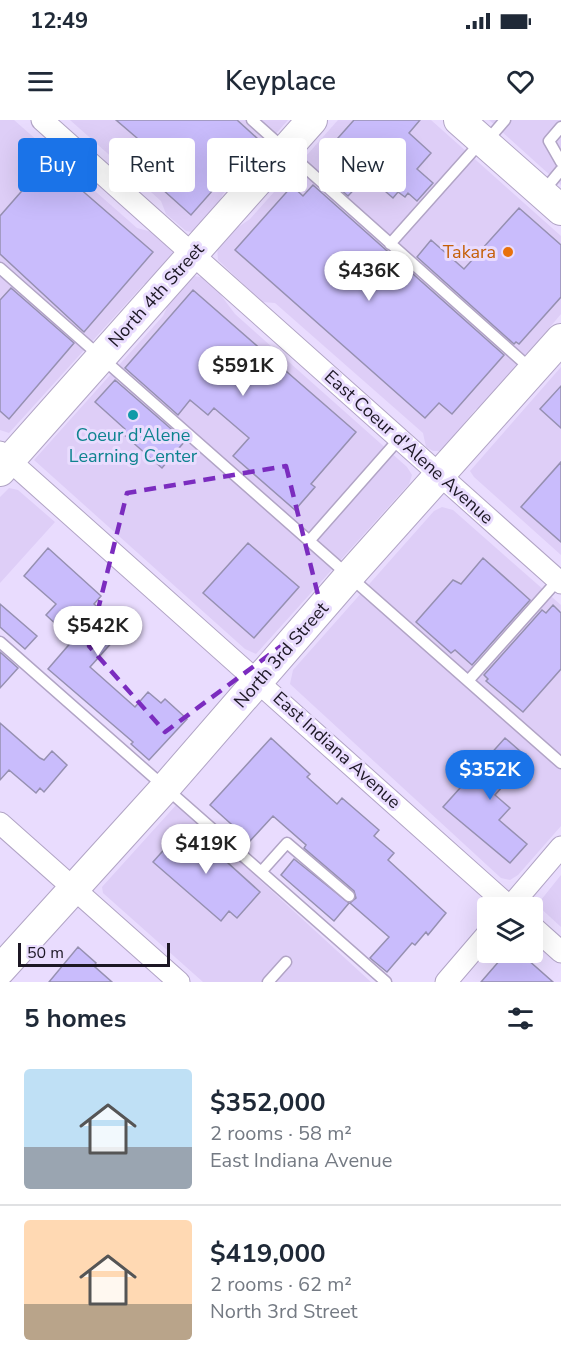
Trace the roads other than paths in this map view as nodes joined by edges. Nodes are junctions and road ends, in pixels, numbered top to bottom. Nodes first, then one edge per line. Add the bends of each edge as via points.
1 (42, 120) edge
2 (252, 120) edge
3 (312, 120) edge
4 (459, 120) edge
5 (505, 120) edge
6 (561, 127) edge
7 (272, 138) edge
8 (296, 138) edge
9 (484, 142) junction
10 (561, 162) edge
11 (307, 169) edge
12 (561, 170) edge
13 (248, 192) edge
14 (551, 201) edge
15 (390, 244) junction
16 (193, 254) junction
17 (0, 268) edge
18 (561, 339) edge
19 (101, 357) junction
20 (533, 371) junction
21 (399, 439) junction
22 (3, 461) edge
23 (440, 476) junction
24 (310, 540) junction
25 (350, 575) junction
26 (559, 582) edge
27 (0, 642) edge
28 (260, 680) junction
29 (468, 681) junction
30 (561, 763) edge
31 (165, 788) junction
32 (0, 823) edge
33 (561, 848) edge
34 (261, 872) junction
35 (73, 888) junction
36 (349, 896) dead end
37 (499, 897) edge
38 (519, 897) edge
39 (543, 936) edge
40 (477, 946) edge
41 (561, 952) edge
42 (286, 962) dead end
43 (0, 970) edge
44 (179, 982) edge
45 (268, 982) edge
46 (386, 982) edge
47 (446, 982) edge

1 - 16 street, East Coeur d'Alene Avenue
2 - 7 lane
3 - 8 main road, North 4th Street
4 - 9 main road
5 - 9 lane
6 - 10 lane via 549,141
9 - 14 main road
9 - 15 lane
11 - 15 lane
12 - 14 lane
13 - 16 main road, North 4th Street
15 - 20 lane
16 - 19 main road, North 4th Street
16 - 21 street, East Coeur d'Alene Avenue
17 - 19 lane
18 - 20 main road, North 3rd Street
19 - 22 main road, North 4th Street
19 - 24 lane
20 - 23 main road, North 3rd Street
21 - 23 street, East Coeur d'Alene Avenue
21 - 24 lane
22 - 28 street, East Indiana Avenue
23 - 25 main road, North 3rd Street
23 - 26 street, East Coeur d'Alene Avenue
24 - 25 lane
25 - 28 main road, North 3rd Street
25 - 29 lane
26 - 29 lane
27 - 31 lane
28 - 31 main road, North 3rd Street
28 - 37 street, East Indiana Avenue
29 - 30 lane
31 - 34 lane
31 - 35 main road, North 3rd Street
32 - 35 street
33 - 38 street
34 - 36 lane via 287,843
34 - 46 lane
35 - 43 main road, North 3rd Street
35 - 44 street
39 - 41 street
40 - 47 street
42 - 45 lane

